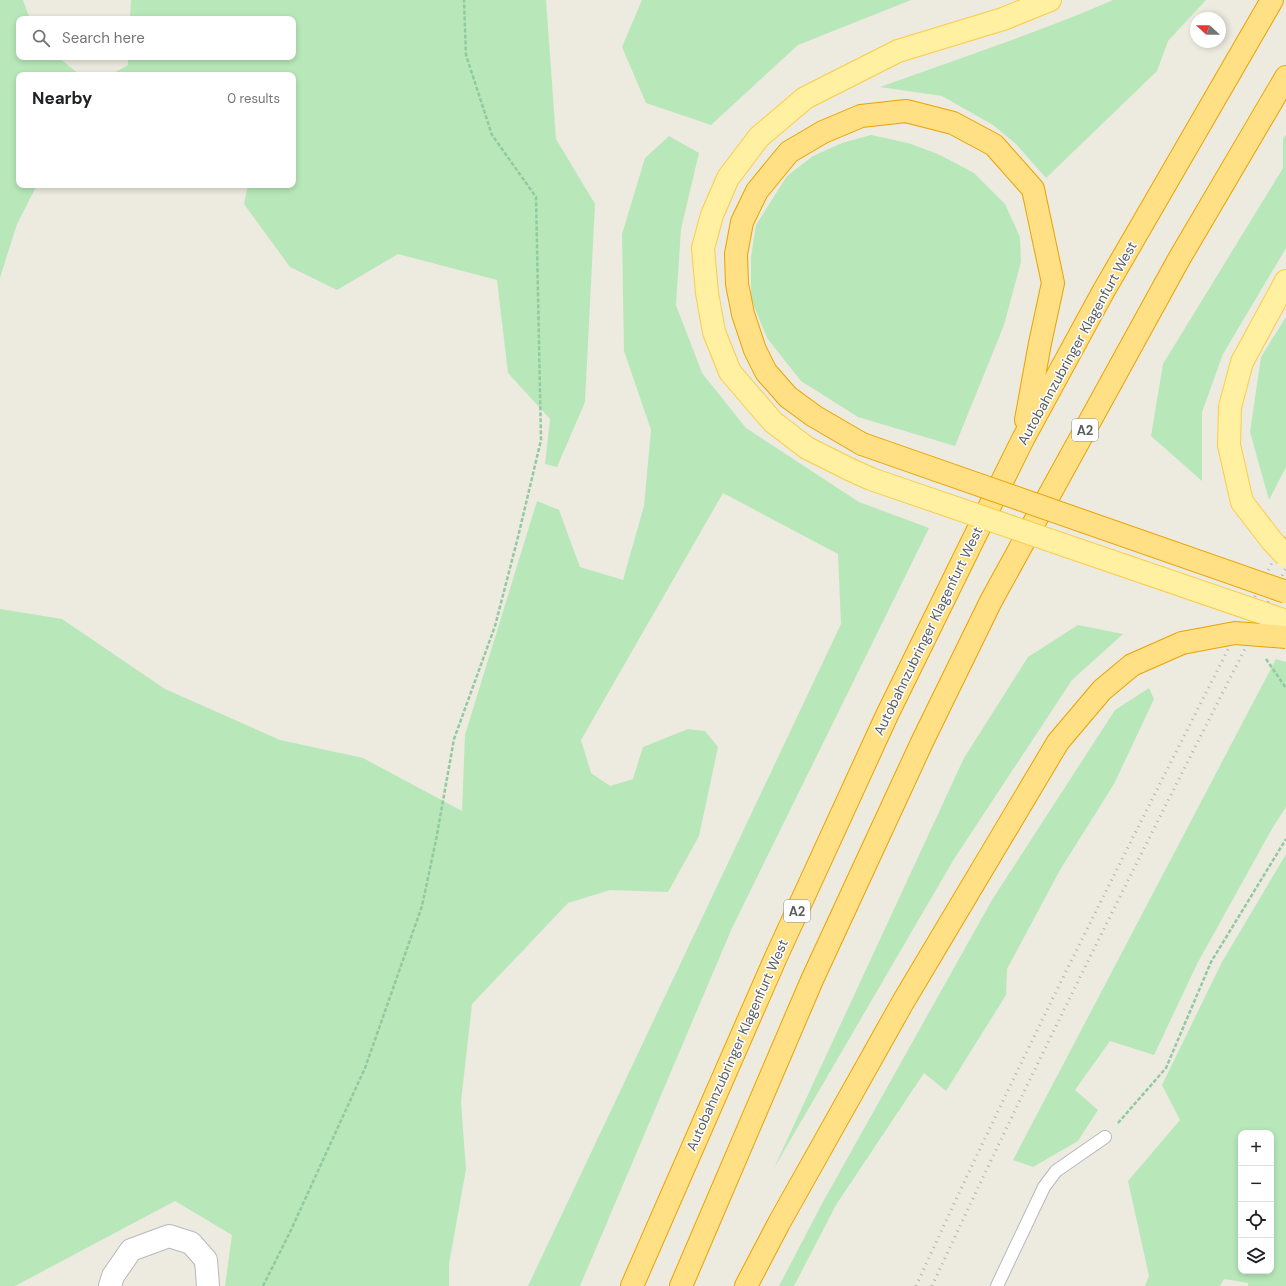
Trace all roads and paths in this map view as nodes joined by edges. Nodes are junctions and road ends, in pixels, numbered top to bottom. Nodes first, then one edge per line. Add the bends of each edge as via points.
1 (464, 0) edge
2 (1050, 0) edge
3 (1272, 0) edge
4 (1286, 77) edge
5 (1286, 281) edge
6 (1023, 439) junction
7 (1286, 556) edge
8 (1286, 592) edge
9 (1286, 621) edge
10 (1286, 637) edge
11 (1286, 839) edge
12 (1105, 1137) joint
13 (110, 1286) edge
14 (208, 1286) edge
15 (263, 1286) edge
16 (632, 1286) edge
17 (681, 1286) edge
18 (746, 1286) edge
19 (997, 1286) edge

1 - 15 path via 466,56 492,135 536,197 541,440 496,626 454,739 422,906 365,1068
2 - 9 main road, bridge via 1003,19 898,51 805,98 759,137 728,178 712,215 703,248 714,332 730,372 773,422 807,448 871,479
3 - 6 highway, Autobahnzubringer Klagenfurt West / A2 via 1103,292
4 - 17 highway, A2 via 1179,259 991,601 923,740 812,980
5 - 7 main road, bridge via 1242,362 1230,407 1229,445 1242,502
6 - 8 highway, bridge via 1053,283 1033,189 994,145 953,123 906,111 860,116 823,132 789,152 757,191 742,222 736,254 737,284 743,314 755,350 766,372 788,397 814,416 862,444
6 - 16 highway, Autobahnzubringer Klagenfurt West / A2 via 887,715 776,957
10 - 18 highway, bridge via 1235,633 1182,643 1132,665 1102,690 1058,742 903,1002
11 - 12 path via 1211,962 1166,1068
12 - 19 lane via 1056,1171 1044,1187
13 - 14 street via 113,1276 131,1250 169,1236 191,1243 206,1260

